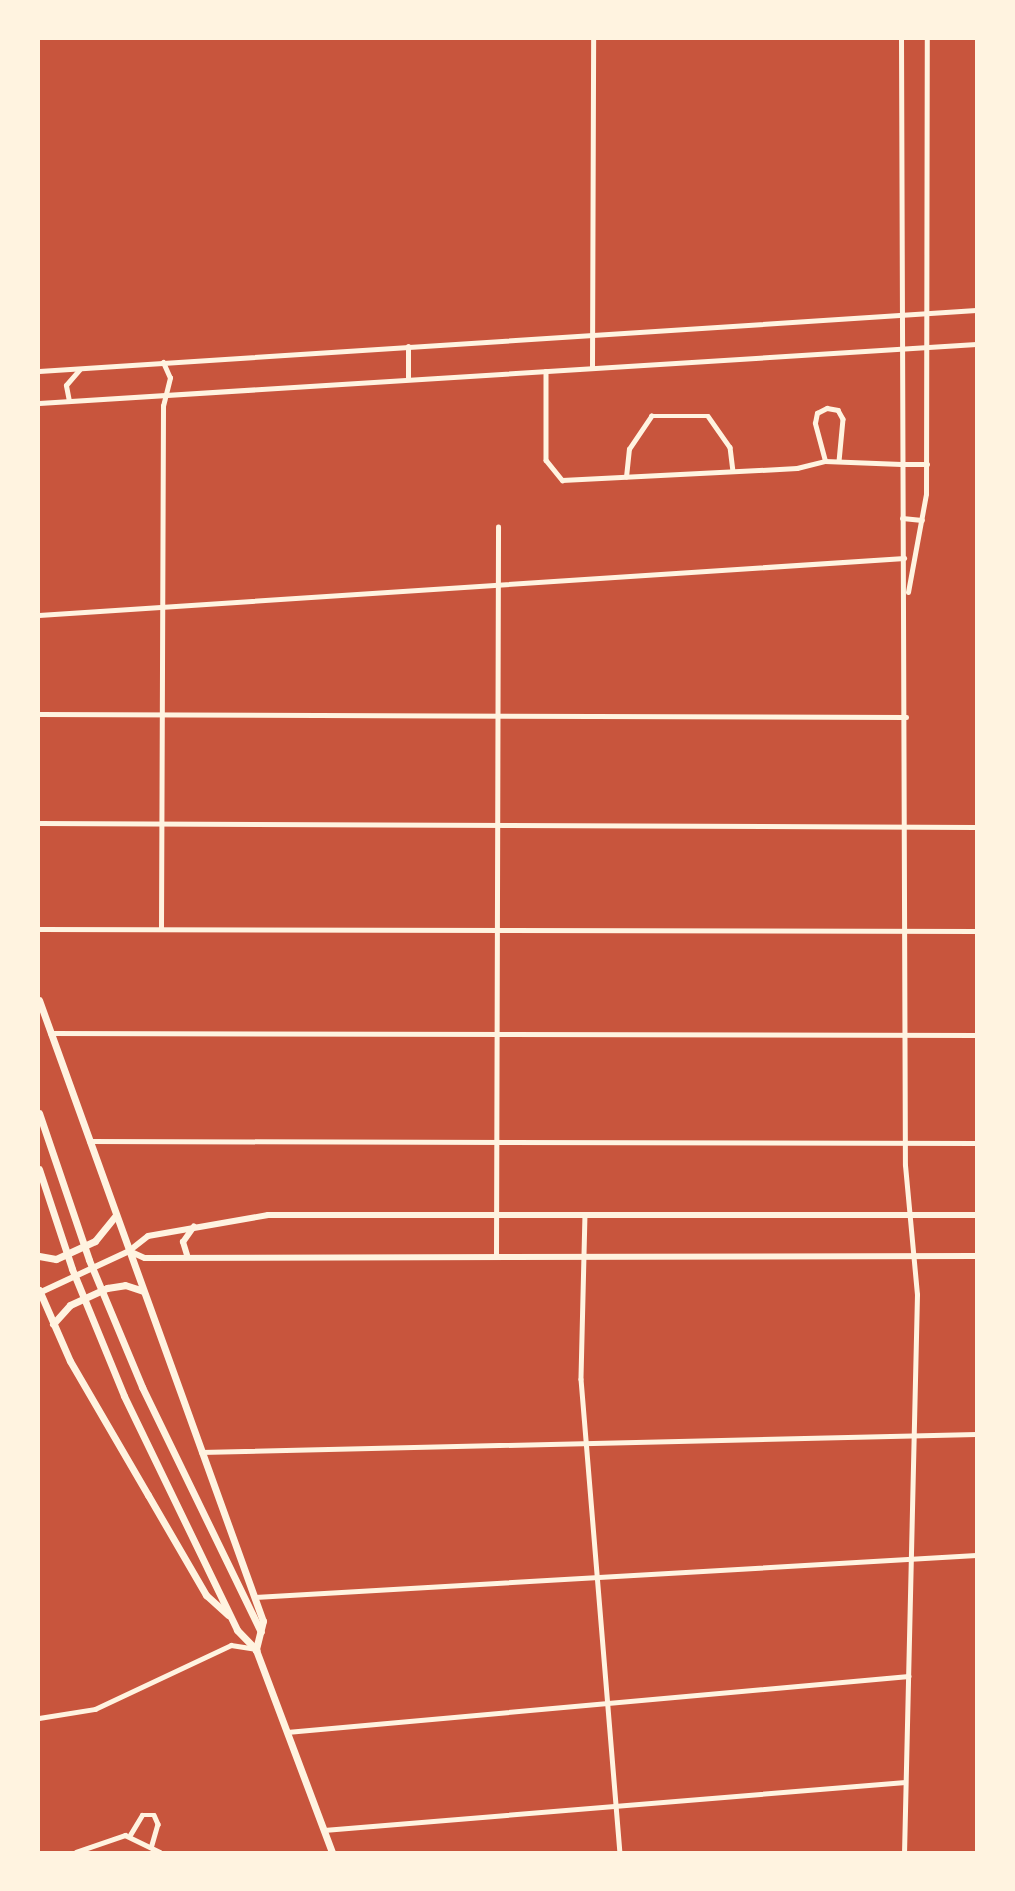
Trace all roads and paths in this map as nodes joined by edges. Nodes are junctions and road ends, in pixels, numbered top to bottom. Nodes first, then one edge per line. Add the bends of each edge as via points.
1 (593, 39) edge
2 (901, 39) edge
3 (927, 39) edge
4 (928, 310) junction
5 (976, 310) edge
6 (900, 314) junction
7 (591, 334) junction
8 (928, 344) junction
9 (976, 344) edge
10 (408, 346) junction
11 (900, 347) junction
12 (164, 362) junction
13 (592, 367) junction
14 (81, 368) junction
15 (39, 371) edge
16 (546, 371) junction
17 (408, 379) junction
18 (163, 394) junction
19 (69, 401) junction
20 (39, 403) edge
21 (839, 460) junction
22 (825, 461) junction
23 (901, 464) junction
24 (927, 464) junction
25 (733, 470) junction
26 (626, 477) junction
27 (902, 518) junction
28 (922, 520) junction
29 (498, 527) dead end
30 (904, 558) junction
31 (498, 584) junction
32 (907, 600) junction
33 (162, 607) junction
34 (39, 615) edge
35 (39, 714) edge
36 (162, 715) junction
37 (497, 716) junction
38 (906, 717) junction
39 (39, 823) edge
40 (162, 825) junction
41 (497, 825) junction
42 (906, 827) junction
43 (976, 827) edge
44 (39, 929) edge
45 (161, 929) junction
46 (497, 930) junction
47 (905, 930) junction
48 (976, 931) edge
49 (39, 1000) edge
50 (50, 1033) junction
51 (497, 1034) junction
52 (904, 1035) junction
53 (976, 1035) edge
54 (39, 1113) edge
55 (89, 1141) junction
56 (496, 1142) junction
57 (904, 1143) junction
58 (976, 1143) edge
59 (39, 1168) edge
60 (496, 1214) junction
61 (585, 1214) junction
62 (116, 1215) junction
63 (909, 1215) junction
64 (976, 1215) edge
65 (195, 1225) junction
66 (129, 1251) junction
67 (187, 1254) junction
68 (496, 1255) junction
69 (584, 1255) junction
70 (914, 1256) junction
71 (976, 1256) edge
72 (41, 1257) edge
73 (143, 1291) junction
74 (39, 1292) edge
75 (53, 1324) junction
76 (976, 1434) edge
77 (913, 1435) junction
78 (586, 1443) junction
79 (201, 1452) junction
80 (976, 1555) edge
81 (910, 1558) junction
82 (597, 1576) junction
83 (255, 1597) junction
84 (232, 1619) junction
85 (261, 1632) junction
86 (256, 1650) junction
87 (908, 1676) junction
88 (608, 1701) junction
89 (39, 1718) edge
90 (287, 1732) junction
91 (906, 1782) junction
92 (616, 1806) junction
93 (324, 1830) junction
94 (130, 1835) junction
95 (152, 1845) junction
96 (76, 1852) edge
97 (160, 1852) edge
98 (332, 1852) edge
99 (620, 1852) edge
100 (904, 1852) edge

1 - 7 street
2 - 6 street
3 - 4 street
4 - 5 street
4 - 6 street
4 - 8 street
6 - 7 street
6 - 11 street
7 - 10 street
7 - 13 street
8 - 9 street
8 - 11 street
8 - 24 street
10 - 12 street
10 - 17 street
11 - 13 street
11 - 23 street
12 - 14 street
12 - 18 street via 170,378
13 - 16 street
14 - 15 street
14 - 19 street via 66,385
16 - 17 street
16 - 26 street via 548,469 572,482
17 - 18 street
18 - 19 street
18 - 33 street
19 - 20 street
21 - 22 street
21 - 22 street via 843,418 838,410 827,408 817,413 815,423
21 - 23 street
22 - 25 street via 797,468
23 - 24 street
23 - 27 street
24 - 28 street
25 - 26 street
25 - 26 street via 730,447 708,416 651,416 629,449
27 - 28 street
27 - 30 street
28 - 32 street
29 - 31 street
30 - 31 street
30 - 32 street
31 - 33 street
31 - 37 street
32 - 38 street
33 - 34 street
33 - 36 street
35 - 36 street
36 - 37 street
36 - 40 street
37 - 38 street
37 - 41 street
38 - 42 street
39 - 40 street
40 - 41 street
40 - 45 street
41 - 42 street
41 - 46 street
42 - 43 street
42 - 47 street
44 - 45 street
45 - 46 street
46 - 47 street
46 - 51 street
47 - 48 street
47 - 52 street
49 - 50 main road
50 - 51 street
50 - 55 main road
51 - 52 street
51 - 56 street
52 - 53 street
52 - 57 street
54 - 85 main road via 88,1260 142,1387
55 - 56 street
55 - 62 main road
56 - 57 street
56 - 60 street
57 - 58 street
57 - 63 street
59 - 84 main road via 72,1269 124,1396
60 - 61 main road
60 - 65 main road via 290,1214
60 - 68 street
61 - 63 main road
61 - 69 street
62 - 66 main road
62 - 72 main road via 106,1232 60,1257
63 - 64 main road
63 - 70 street
65 - 66 main road via 148,1236
65 - 67 main road via 183,1242
66 - 67 main road via 145,1257
66 - 73 main road
66 - 74 main road
67 - 68 main road
68 - 69 main road
69 - 70 main road
69 - 78 street via 581,1379
70 - 71 main road
70 - 77 street
73 - 75 main road via 125,1285 107,1288 61,1312
73 - 79 main road
74 - 75 main road
75 - 84 main road via 206,1595
76 - 77 street
77 - 78 street
77 - 81 street
78 - 79 street
78 - 82 street
79 - 83 main road
80 - 81 street
81 - 82 street
81 - 87 street
82 - 83 street
82 - 88 street
83 - 85 main road
84 - 86 main road
85 - 86 main road
86 - 89 street via 231,1645 95,1709
86 - 90 main road
87 - 88 street
87 - 91 street
88 - 90 street
88 - 92 street
90 - 93 main road
91 - 92 street
91 - 100 street
92 - 93 street
92 - 99 street
93 - 98 main road
94 - 95 street
94 - 95 street via 141,1815 154,1815 158,1824
94 - 96 street via 109,1837
95 - 97 street

